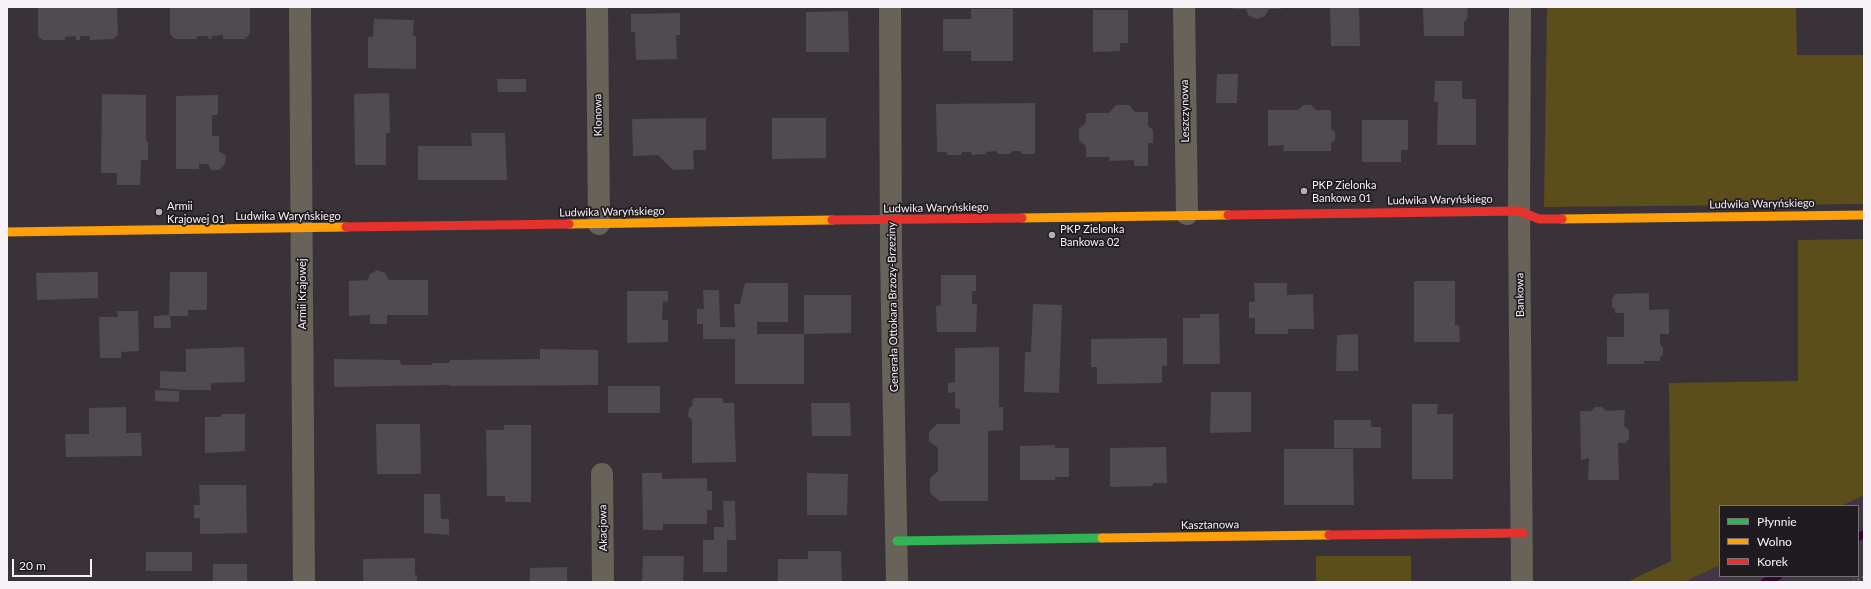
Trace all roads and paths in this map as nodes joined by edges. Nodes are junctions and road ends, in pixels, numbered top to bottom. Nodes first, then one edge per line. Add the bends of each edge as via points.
1 (300, 7) edge
2 (597, 7) edge
3 (890, 7) edge
4 (1184, 7) edge
5 (1520, 7) edge
6 (1519, 211) junction
7 (1187, 214) junction
8 (1864, 215) edge
9 (891, 220) junction
10 (599, 224) junction
11 (302, 227) junction
12 (7, 232) edge
13 (602, 474) dead end
14 (1523, 533) junction
15 (897, 541) junction
16 (1864, 577) edge
17 (304, 582) edge
18 (603, 582) edge
19 (897, 582) edge
20 (1522, 582) edge
21 (1852, 582) edge

1 - 11 street, Armii Krajowej
2 - 10 street, Klonowa
3 - 9 street, Generała Ottokara Brzozy-Brzeziny
4 - 7 street, Leszczynowa
5 - 6 street, Bankowa
6 - 7 street, Ludwika Waryńskiego
6 - 8 street, Ludwika Waryńskiego via 1539,220
6 - 14 street, Bankowa
7 - 9 street, Ludwika Waryńskiego
9 - 10 street, Ludwika Waryńskiego
9 - 15 street, Generała Ottokara Brzozy-Brzeziny
10 - 11 street, Ludwika Waryńskiego
11 - 12 street, Ludwika Waryńskiego
11 - 17 street, Armii Krajowej
13 - 18 street, Akacjowa
14 - 15 street, Kasztanowa
14 - 20 street, Bankowa
15 - 19 street, Generała Ottokara Brzozy-Brzeziny
16 - 21 path

